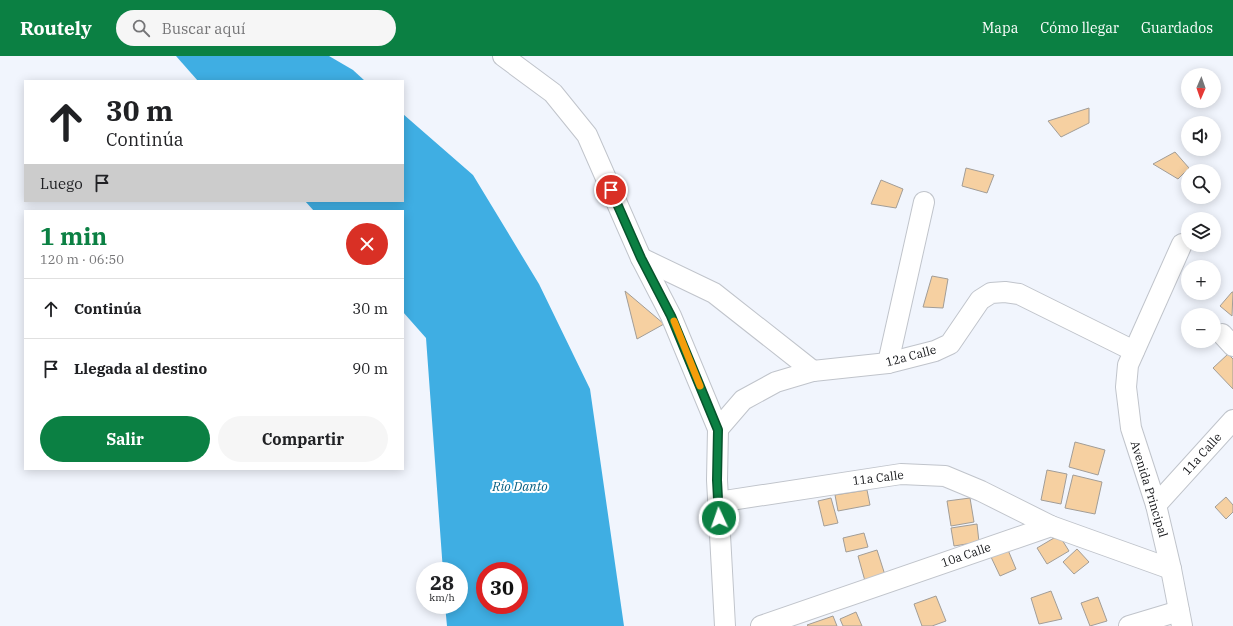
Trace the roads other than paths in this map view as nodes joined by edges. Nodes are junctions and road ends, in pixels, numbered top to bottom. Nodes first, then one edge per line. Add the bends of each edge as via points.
1 (503, 56) edge
2 (924, 202) dead end
3 (1181, 246) edge
4 (641, 258) junction
5 (1134, 351) junction
6 (888, 363) junction
7 (813, 371) junction
8 (1233, 420) edge
9 (718, 430) junction
10 (718, 502) junction
11 (1156, 505) junction
12 (1051, 526) junction
13 (1172, 569) junction
14 (1180, 618) edge
15 (726, 626) edge
16 (761, 626) edge
17 (1129, 626) edge

1 - 4 street via 553,93 587,135
2 - 6 street
3 - 5 street, Avenida Principal
4 - 7 street via 714,293
4 - 9 street via 671,316
5 - 6 street, 12a Calle via 1019,294 1005,292 991,293 980,300 950,344 935,351
5 - 11 street, Avenida Principal via 1128,365 1126,387 1131,428
6 - 7 street, 12a Calle
7 - 9 street, 12a Calle via 776,382 743,400
8 - 11 street, 11a Calle
9 - 10 street
10 - 12 street, 11a Calle via 901,474 945,476
10 - 15 street
11 - 13 street, Avenida Principal
12 - 13 street
12 - 16 street, 10a Calle
13 - 14 street, Avenida Principal
14 - 17 street

